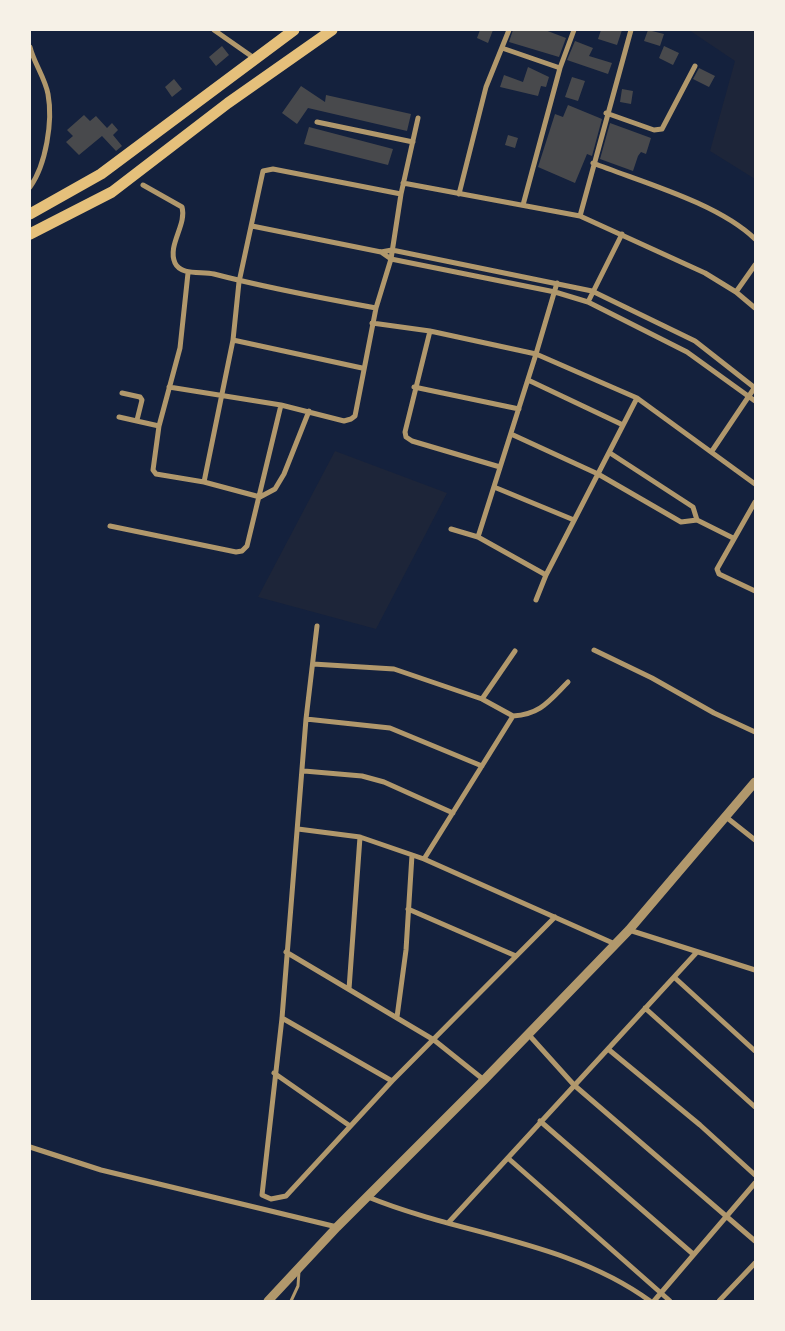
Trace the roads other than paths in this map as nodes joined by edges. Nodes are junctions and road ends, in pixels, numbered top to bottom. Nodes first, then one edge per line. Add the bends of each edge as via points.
1 (214, 30) edge
2 (294, 30) edge
3 (332, 30) edge
4 (509, 30) edge
5 (574, 30) edge
6 (631, 30) edge
7 (30, 47) edge
8 (502, 48) junction
9 (254, 58) junction
10 (695, 66) dead end
11 (560, 68) junction
12 (217, 88) junction
13 (228, 103) junction
14 (606, 113) junction
15 (418, 118) dead end
16 (317, 122) dead end
17 (413, 142) junction
18 (593, 163) junction
19 (403, 183) junction
20 (144, 185) dead end
21 (30, 187) edge
22 (401, 194) junction
23 (459, 194) junction
24 (523, 205) junction
25 (30, 214) edge
26 (580, 216) junction
27 (252, 226) junction
28 (30, 234) edge
29 (622, 234) junction
30 (755, 239) edge
31 (392, 250) junction
32 (381, 252) junction
33 (391, 259) junction
34 (755, 265) edge
35 (188, 273) junction
36 (239, 282) junction
37 (557, 283) junction
38 (592, 291) junction
39 (555, 292) junction
40 (736, 292) junction
41 (588, 302) junction
42 (376, 308) junction
43 (755, 308) edge
44 (372, 323) junction
45 (430, 331) junction
46 (233, 340) junction
47 (536, 354) junction
48 (362, 368) junction
49 (528, 380) junction
50 (169, 387) junction
51 (414, 387) junction
52 (755, 387) edge
53 (122, 393) dead end
54 (748, 396) junction
55 (222, 397) junction
56 (637, 398) junction
57 (755, 401) edge
58 (281, 405) junction
59 (519, 409) junction
60 (309, 411) junction
61 (119, 417) dead end
62 (137, 420) junction
63 (623, 425) junction
64 (159, 426) junction
65 (511, 434) junction
66 (712, 451) junction
67 (610, 453) junction
68 (500, 467) junction
69 (598, 474) junction
70 (204, 482) junction
71 (755, 484) edge
72 (494, 487) junction
73 (260, 497) junction
74 (755, 502) edge
75 (574, 520) junction
76 (697, 520) junction
77 (110, 526) dead end
78 (451, 529) dead end
79 (478, 537) junction
80 (732, 538) junction
81 (546, 575) junction
82 (755, 590) edge
83 (536, 600) dead end
84 (317, 626) dead end
85 (594, 650) dead end
86 (515, 651) dead end
87 (313, 664) junction
88 (568, 682) dead end
89 (482, 699) junction
90 (513, 716) junction
91 (306, 719) junction
92 (755, 732) edge
93 (482, 766) junction
94 (304, 771) junction
95 (755, 782) edge
96 (453, 813) junction
97 (726, 817) junction
98 (298, 829) junction
99 (360, 837) junction
100 (755, 840) edge
101 (412, 855) junction
102 (424, 859) junction
103 (408, 909) junction
104 (555, 917) junction
105 (629, 930) junction
106 (616, 944) junction
107 (286, 952) junction
108 (697, 952) junction
109 (516, 956) junction
110 (755, 970) edge
111 (674, 977) junction
112 (349, 989) junction
113 (645, 1008) junction
114 (282, 1018) junction
115 (397, 1018) junction
116 (529, 1035) junction
117 (434, 1040) junction
118 (608, 1049) junction
119 (755, 1051) edge
120 (274, 1073) junction
121 (484, 1080) junction
122 (392, 1082) junction
123 (574, 1085) junction
124 (755, 1107) edge
125 (540, 1121) junction
126 (350, 1126) junction
127 (30, 1147) edge
128 (509, 1159) junction
129 (755, 1175) edge
130 (755, 1183) edge
131 (368, 1197) junction
132 (726, 1217) junction
133 (450, 1222) junction
134 (337, 1227) junction
135 (755, 1241) edge
136 (693, 1254) junction
137 (755, 1262) edge
138 (299, 1269) junction
139 (660, 1293) junction
140 (268, 1301) edge
141 (291, 1301) edge
142 (652, 1301) edge
143 (670, 1301) edge
144 (719, 1301) edge

1 - 9 street
2 - 9 highway
3 - 13 highway
4 - 8 street
5 - 11 street
6 - 14 street
7 - 21 street via 48,93 49,114 42,167
8 - 11 street
8 - 23 street via 486,87
9 - 12 highway
10 - 14 street via 662,129 654,130
11 - 24 street
12 - 13 highway
12 - 25 highway via 101,174
13 - 28 highway via 112,192
14 - 18 street
15 - 17 street
16 - 17 street
17 - 19 street
18 - 26 street
18 - 30 street via 706,208 729,219
19 - 22 street
19 - 23 street
20 - 35 street via 182,207 174,262
22 - 27 street via 265,170 261,174
22 - 31 street
23 - 24 street
24 - 26 street
26 - 29 street
27 - 32 street
27 - 36 street
29 - 38 street
29 - 40 street via 705,273
31 - 32 street
31 - 33 street
31 - 37 street
32 - 33 street
33 - 39 street
33 - 42 street
34 - 40 street
35 - 36 street via 203,272
35 - 50 street via 180,348
36 - 42 street
36 - 46 street
37 - 38 street
37 - 39 street
38 - 41 street
38 - 52 street via 695,341
39 - 41 street
39 - 47 street
40 - 43 street
41 - 54 street via 687,352
42 - 44 street
44 - 45 street
44 - 48 street
45 - 47 street
45 - 51 street
46 - 48 street
46 - 55 street
47 - 49 street
47 - 56 street
48 - 60 street via 351,419
49 - 59 street
49 - 63 street
50 - 55 street
50 - 64 street
51 - 59 street
51 - 68 street via 406,437
52 - 54 street
53 - 62 street via 142,400
54 - 57 street
54 - 66 street
55 - 58 street
55 - 70 street
56 - 63 street
56 - 66 street
58 - 60 street
58 - 73 street
59 - 65 street
60 - 73 street via 284,474 275,489
61 - 62 street
62 - 64 street
63 - 67 street
64 - 70 street via 153,470 156,474
65 - 68 street
65 - 69 street
66 - 71 street
67 - 69 street
67 - 76 street via 693,507
68 - 72 street
69 - 75 street
69 - 76 street via 681,522
70 - 73 street
72 - 75 street
72 - 79 street
73 - 77 street via 247,546 242,551
74 - 80 street
75 - 81 street
76 - 80 street
78 - 79 street
79 - 81 street
80 - 82 street via 717,571
81 - 83 street
84 - 87 street
85 - 92 street
86 - 89 street
87 - 89 street via 394,669
87 - 91 street
88 - 90 street via 539,710 530,715
89 - 90 street
90 - 93 street
91 - 93 street via 390,728
91 - 94 street
93 - 96 street
94 - 96 street via 362,776 384,782
94 - 98 street
95 - 97 street
96 - 102 street
97 - 100 street
97 - 105 street
98 - 99 street
98 - 107 street
99 - 101 street
99 - 112 street
101 - 102 street
101 - 103 street
102 - 104 street
103 - 109 street
103 - 115 street
104 - 106 street
104 - 109 street
105 - 106 street
105 - 108 street
106 - 116 street
107 - 112 street
107 - 114 street
108 - 110 street
108 - 111 street
109 - 117 street
111 - 113 street
111 - 119 street
112 - 115 street
113 - 118 street
113 - 124 street
114 - 120 street
114 - 122 street
115 - 117 street
116 - 121 street
116 - 123 street
117 - 121 street
117 - 122 street
118 - 123 street
118 - 129 street
120 - 126 street
120 - 126 street via 262,1195 266,1198 286,1196
121 - 131 street
122 - 126 street
123 - 125 street
123 - 132 street
125 - 128 street
125 - 136 street
127 - 134 street via 101,1170
128 - 133 street
128 - 139 street
130 - 132 street
131 - 133 street via 401,1210
131 - 134 street
132 - 135 street
132 - 136 street
133 - 142 street via 528,1245 598,1271
134 - 138 street
136 - 139 street
137 - 144 street
138 - 140 street
138 - 141 lane via 298,1286
139 - 142 street
139 - 143 street

